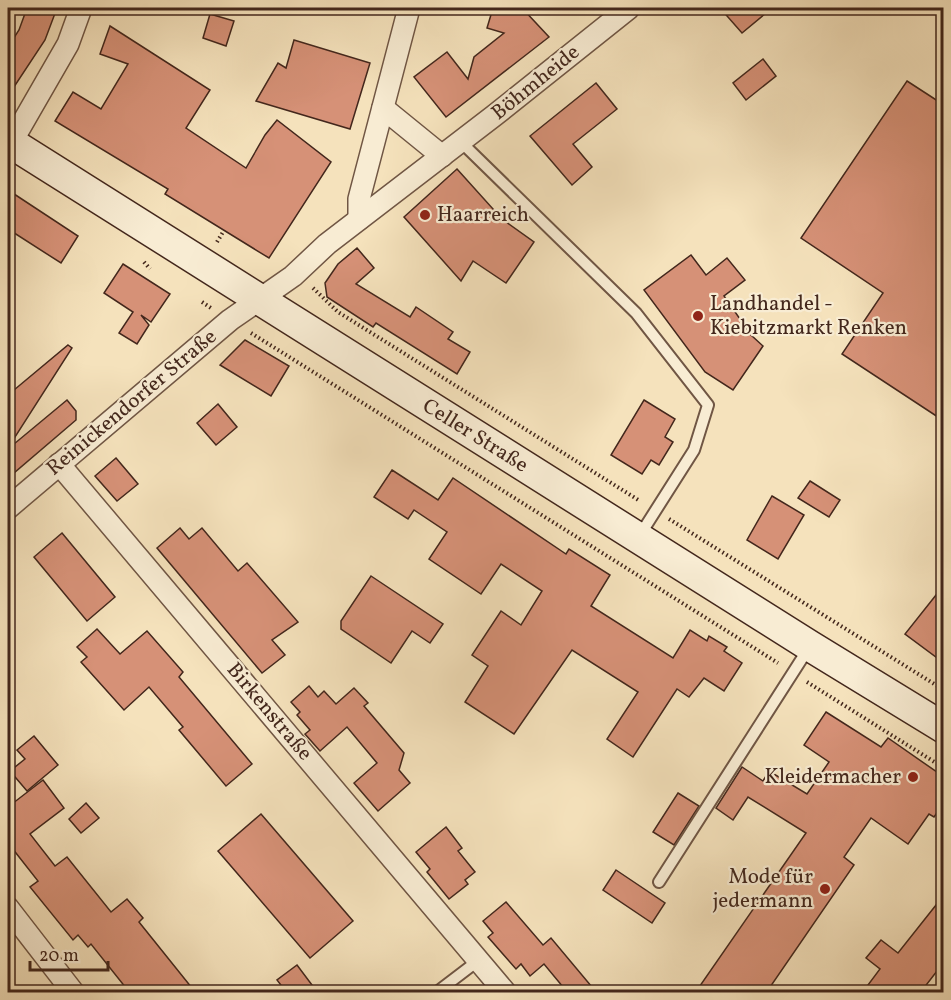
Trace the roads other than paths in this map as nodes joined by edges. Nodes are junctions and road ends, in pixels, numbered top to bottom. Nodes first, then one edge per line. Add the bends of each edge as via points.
1 (81, 8) edge
2 (409, 8) edge
3 (629, 8) edge
4 (383, 108) junction
5 (9, 142) edge
6 (461, 142) junction
7 (442, 156) junction
8 (360, 219) junction
9 (258, 299) junction
10 (59, 464) junction
11 (8, 508) edge
12 (638, 538) junction
13 (810, 646) junction
14 (944, 728) edge
15 (658, 882) dead end
16 (8, 908) edge
17 (479, 960) junction
18 (74, 993) edge
19 (437, 993) edge
20 (506, 993) edge

1 - 5 street via 68,44
2 - 4 street
3 - 6 street, Böhmheide
4 - 7 street
4 - 8 street via 359,199
5 - 9 main road, Celler Straße
6 - 7 street, Böhmheide
6 - 12 lane via 636,313 708,405 694,450
7 - 8 street, Böhmheide
8 - 9 street, Böhmheide via 293,276
9 - 10 street, Reinickendorfer Straße
9 - 12 main road, Celler Straße
10 - 11 street, Reinickendorfer Straße
10 - 17 street, Birkenstraße
12 - 13 main road, Celler Straße
13 - 14 main road, Celler Straße
13 - 15 lane
16 - 18 street
17 - 19 lane
17 - 20 street, Birkenstraße

